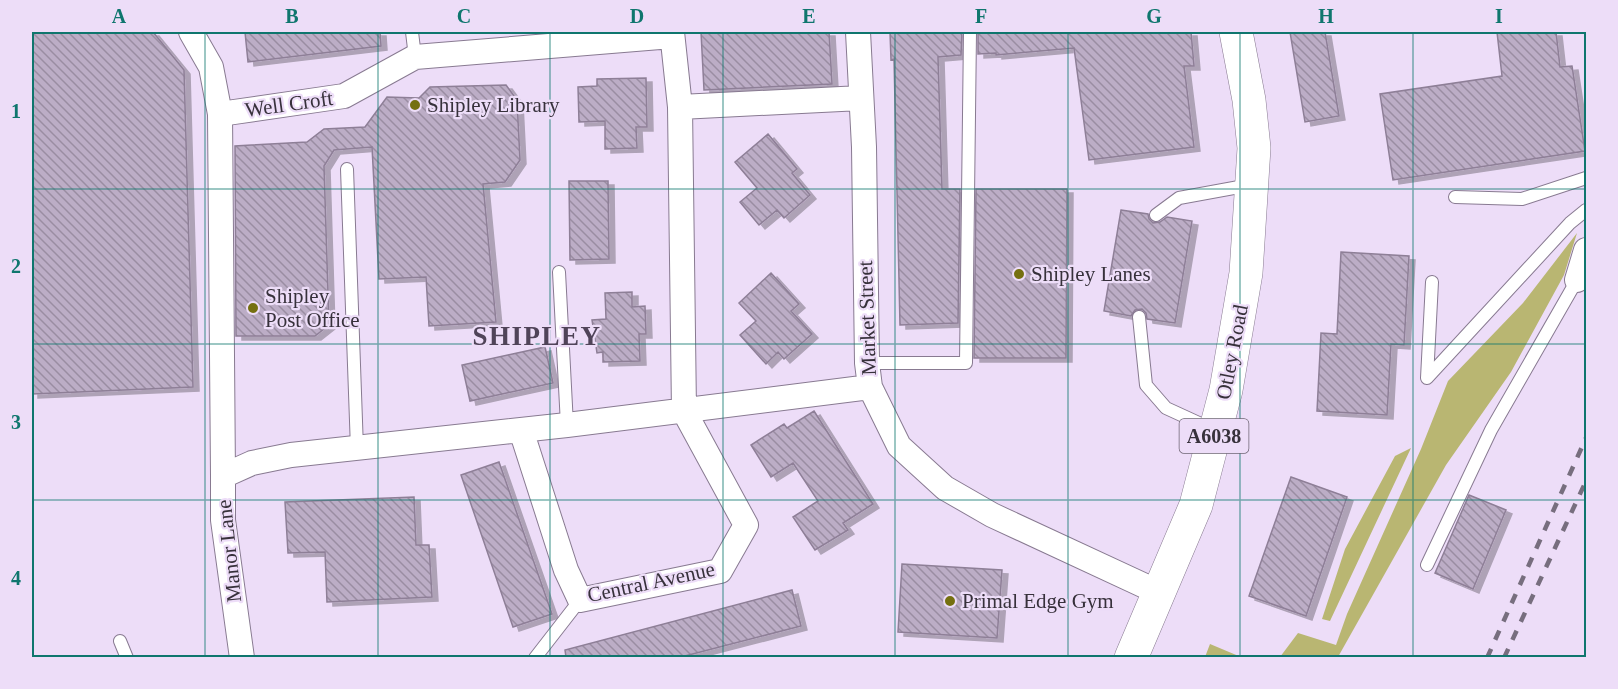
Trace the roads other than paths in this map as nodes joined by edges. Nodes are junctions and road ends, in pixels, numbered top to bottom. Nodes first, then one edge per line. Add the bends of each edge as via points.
1 (190, 32) edge
2 (211, 32) edge
3 (412, 32) edge
4 (858, 32) edge
5 (970, 32) edge
6 (1236, 32) edge
7 (672, 34) edge
8 (529, 39) edge
9 (415, 57) junction
10 (211, 67) junction
11 (861, 98) junction
12 (680, 107) junction
13 (220, 114) junction
14 (347, 169) dead end
15 (1587, 178) edge
16 (1253, 185) junction
17 (1455, 197) dead end
18 (1587, 210) edge
19 (1156, 215) dead end
20 (1587, 250) edge
21 (559, 272) dead end
22 (1577, 280) joint
23 (1432, 282) dead end
24 (1139, 317) dead end
25 (867, 363) junction
26 (870, 387) junction
27 (684, 411) junction
28 (567, 425) junction
29 (521, 430) junction
30 (1215, 430) junction
31 (357, 449) junction
32 (224, 476) junction
33 (1427, 565) dead end
34 (1160, 593) junction
35 (580, 600) junction
36 (120, 641) dead end
37 (1137, 652) edge
38 (127, 657) edge
39 (242, 657) edge
40 (535, 657) edge

1 - 10 street, Well Croft
2 - 10 street, Well Croft
3 - 9 lane
4 - 11 street, Market Street
5 - 25 lane via 966,363
6 - 16 main road, Otley Road / A6038 via 1249,100
7 - 8 street, Well Croft
7 - 12 street, Central Avenue
8 - 9 street, Well Croft
9 - 13 street, Well Croft via 344,96
10 - 13 street, Well Croft
11 - 12 street
11 - 25 street, Market Street
12 - 27 street, Central Avenue
13 - 32 street, Well Croft
14 - 31 lane
15 - 17 lane via 1522,200
16 - 19 lane via 1179,198
16 - 30 main road, Otley Road / A6038 via 1246,273 1226,390
18 - 23 lane via 1570,223 1427,378
20 - 22 street
21 - 28 lane
22 - 33 lane via 1491,430
24 - 30 lane via 1146,386 1166,408
25 - 26 street, Market Street
26 - 27 street
26 - 34 street, Market Street via 899,446 945,488 992,515
27 - 28 street
27 - 35 street, Central Avenue via 746,525 720,571
28 - 29 street
29 - 31 street
29 - 35 street, Central Avenue via 566,570
30 - 34 main road, Otley Road / A6038 via 1196,505
31 - 32 street, Manor Lane via 291,455 252,463
32 - 39 street, Manor Lane via 223,520
34 - 37 main road, Otley Road / A6038
35 - 40 lane
36 - 38 lane

